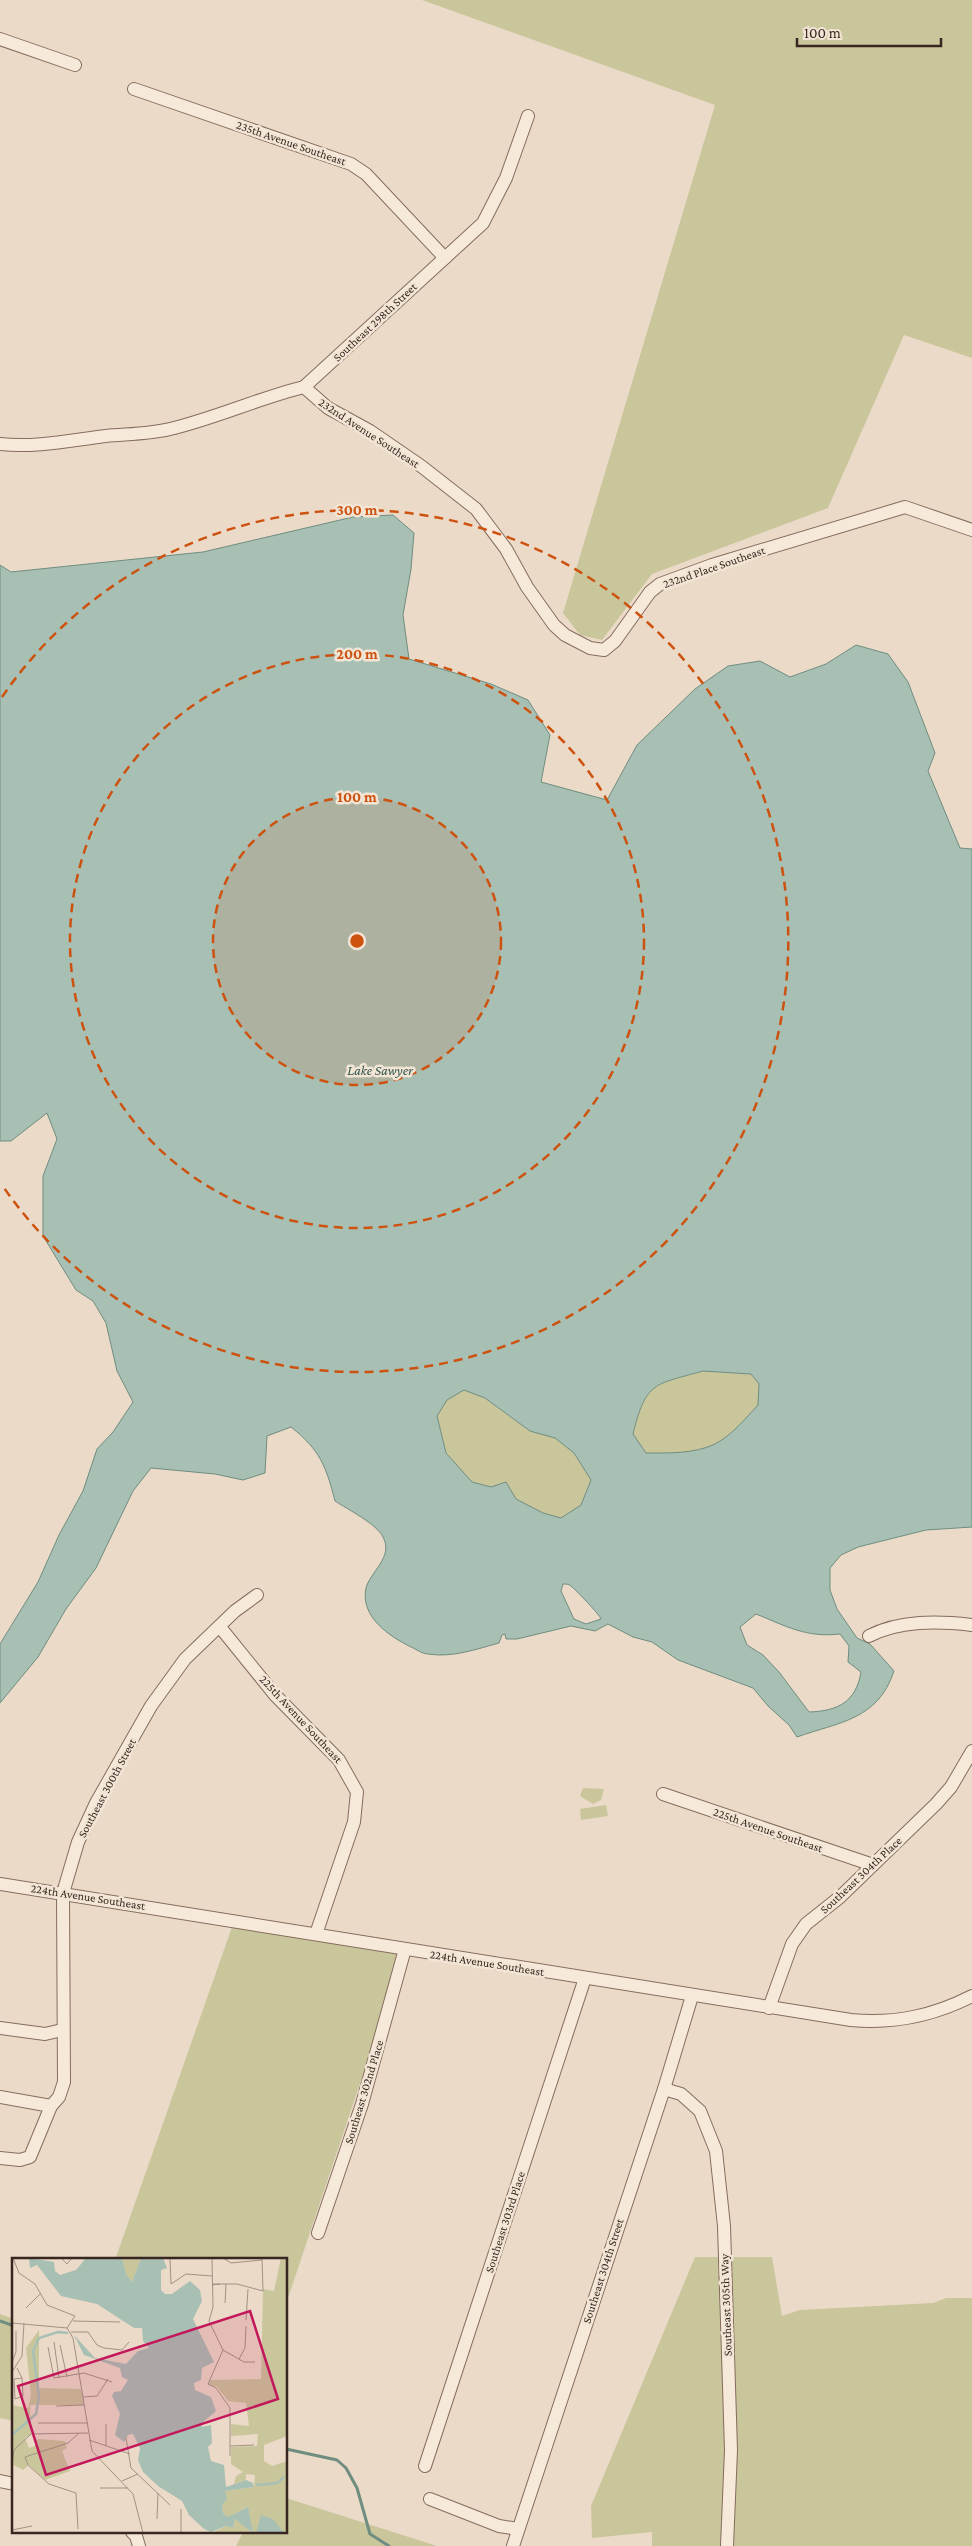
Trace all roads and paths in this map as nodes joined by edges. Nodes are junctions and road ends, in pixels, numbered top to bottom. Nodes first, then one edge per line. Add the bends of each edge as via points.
1 (0, 39) edge
2 (75, 65) dead end
3 (134, 89) dead end
4 (528, 116) dead end
5 (445, 258) junction
6 (304, 387) junction
7 (0, 444) edge
8 (972, 530) edge
9 (554, 625) joint
10 (257, 1595) dead end
11 (972, 1625) edge
12 (220, 1627) junction
13 (869, 1636) dead end
14 (972, 1751) edge
15 (664, 1794) dead end
16 (873, 1865) junction
17 (0, 1884) edge
18 (64, 1892) junction
19 (316, 1934) junction
20 (405, 1949) junction
21 (585, 1978) junction
22 (692, 1996) junction
23 (972, 1996) edge
24 (769, 2008) junction
25 (0, 2028) edge
26 (62, 2030) junction
27 (664, 2088) junction
28 (0, 2097) edge
29 (51, 2106) junction
30 (0, 2158) edge
31 (318, 2233) dead end
32 (425, 2466) dead end
33 (430, 2499) dead end
34 (518, 2529) junction
35 (134, 2534) edge
36 (139, 2546) edge
37 (514, 2546) edge
38 (728, 2546) edge

1 - 2 street
3 - 5 street, 235th Avenue Southeast via 351,164 366,174
4 - 5 street, Southeast 298th Street via 506,178 484,223
5 - 6 street, Southeast 298th Street
6 - 7 street via 169,429 13,446
6 - 9 street, 232nd Avenue Southeast via 328,408 370,431 421,466 476,509 506,549 527,587
8 - 9 street, 232nd Place Southeast via 905,507 712,565 660,584 650,592 616,641 604,650 590,648 565,635
10 - 12 street, Southeast 300th Street
11 - 13 street via 950,1622 902,1624
12 - 18 street, Southeast 300th Street via 185,1659 150,1708 89,1818 78,1842
12 - 19 street, 225th Avenue Southeast via 275,1695 340,1760 357,1792 354,1822
14 - 16 street, Southeast 304th Place via 951,1787
15 - 16 street, 225th Avenue Southeast
16 - 24 street, Southeast 304th Place via 806,1924 792,1944
17 - 18 street, 224th Avenue Southeast
18 - 19 street, 224th Avenue Southeast
18 - 26 street, Southeast 300th Street
19 - 20 street, 224th Avenue Southeast
20 - 21 street, 224th Avenue Southeast
20 - 31 street, Southeast 302nd Place via 362,2104
21 - 22 street, 224th Avenue Southeast
21 - 32 street, Southeast 303rd Place
22 - 24 street, 224th Avenue Southeast
22 - 27 street, Southeast 304th Street
23 - 24 street, 224th Avenue Southeast via 927,2015 884,2022
25 - 26 street via 45,2034
26 - 29 street, Southeast 300th Street via 64,2082 59,2097
27 - 34 street, Southeast 304th Street
27 - 38 street, Southeast 305th Way via 681,2094 700,2111 716,2150 724,2226 731,2441
28 - 29 street
29 - 30 street, Southeast 300th Street via 30,2156 20,2160
33 - 34 street via 499,2526
34 - 37 street, Southeast 304th Street
35 - 36 street

